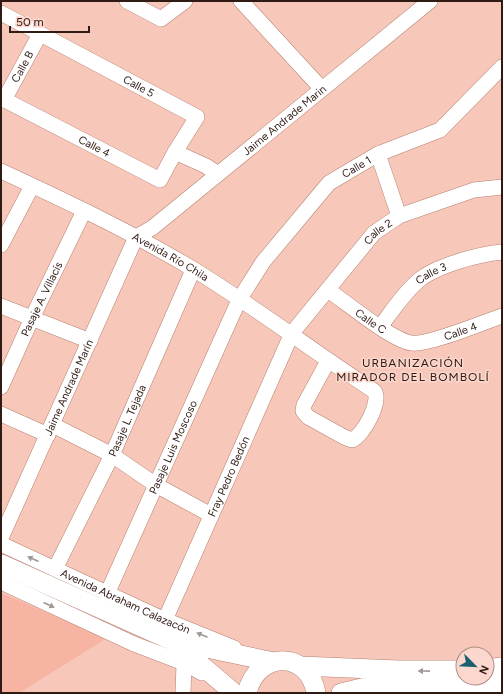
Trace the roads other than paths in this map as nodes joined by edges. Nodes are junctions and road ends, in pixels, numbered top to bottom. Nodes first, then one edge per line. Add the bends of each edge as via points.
1 (127, 1) edge
2 (185, 1) edge
3 (241, 1) edge
4 (430, 1) edge
5 (1, 13) edge
6 (40, 34) junction
7 (502, 67) edge
8 (322, 89) junction
9 (3, 99) edge
10 (175, 152) junction
11 (378, 154) junction
12 (1, 172) edge
13 (218, 174) junction
14 (32, 186) junction
15 (502, 187) edge
16 (84, 211) junction
17 (399, 216) junction
18 (136, 237) junction
19 (1, 245) edge
20 (502, 252) edge
21 (193, 270) junction
22 (328, 290) junction
23 (239, 300) junction
24 (1, 306) edge
25 (502, 316) edge
26 (32, 318) junction
27 (380, 327) junction
28 (292, 333) junction
29 (90, 341) junction
30 (417, 343) joint
31 (328, 361) junction
32 (1, 387) edge
33 (1, 414) edge
34 (51, 430) junction
35 (112, 455) junction
36 (156, 485) junction
37 (211, 515) junction
38 (1, 538) edge
39 (1, 544) edge
40 (1, 564) edge
41 (55, 569) junction
42 (1, 582) edge
43 (107, 594) junction
44 (165, 620) junction
45 (173, 641) junction
46 (251, 656) junction
47 (274, 662) junction
48 (184, 663) junction
49 (300, 666) junction
50 (455, 670) edge
51 (501, 683) edge
52 (230, 690) edge
53 (387, 690) edge
54 (183, 693) edge
55 (247, 693) edge
56 (316, 693) edge
57 (341, 693) edge

1 - 2 street via 161,19
3 - 8 street
4 - 8 street, Jaime Andrade Marin
5 - 6 street, Calle 5
6 - 9 street, Calle B
6 - 10 street, Calle 5 via 197,117
7 - 11 street, Calle 1 via 440,130
8 - 13 street, Jaime Andrade Marin
9 - 10 street, Calle 4 via 160,180
10 - 13 street
11 - 17 street
11 - 23 street, Calle 1 via 329,184 262,262
12 - 14 street, Avenida Río Chila
13 - 18 street, Jaime Andrade Marin via 152,228
14 - 16 street, Avenida Río Chila
14 - 19 street
15 - 17 street, Calle 2 via 474,190
16 - 18 street, Avenida Río Chila
16 - 26 street, Pasaje A. Villacís
17 - 22 street, Calle 2 via 374,233
18 - 21 street, Avenida Río Chila
18 - 29 street, Jaime Andrade Marín
20 - 27 street, Calle 3 via 484,254 429,273 409,289
21 - 23 street, Avenida Río Chila
21 - 35 street, Pasaje L. Tejada
22 - 27 street, Calle C
22 - 28 street, Calle 2
23 - 28 street, Avenida Río Chila
23 - 36 street, Pasaje Luis Moscoso
24 - 26 street
25 - 30 street, Calle 4
26 - 29 street
26 - 32 street, Pasaje A. Villacís
27 - 30 street, Calle C via 406,341
28 - 31 street, Avenida Río Chila
28 - 37 street, Fray Pedro Bedón
29 - 34 street, Jaime Andrade Marín
31 - 31 street, Avenida Río Chila via 303,411 352,440 359,435 375,407 376,394
33 - 34 street
34 - 35 street
34 - 38 street, Jaime Andrade Marín
35 - 36 street
35 - 41 street, Pasaje L. Tejada
36 - 37 street
36 - 43 street, Pasaje Luis Moscoso
37 - 44 street, Fray Pedro Bedón
41 -> 39 street, Avenida Abraham Calazacón
40 - 45 main road, Avenida Abraham Calazacón
41 - 43 street, Avenida Abraham Calazacón
42 -> 48 street, Avenida Abraham Calazacón via 134,644
43 - 44 street, Avenida Abraham Calazacón
46 -> 44 street, Avenida Abraham Calazacón
45 - 46 main road, Avenida Abraham Calazacón
45 - 52 main road, Avenida Abraham Calazacón
46 - 47 main road, Avenida Abraham Calazacón
47 - 49 main road, Avenida Abraham Calazacón via 288,661
47 - 55 main road via 257,672 250,681
48 - 52 street, Avenida Abraham Calazacón
48 - 54 street
50 -> 49 main road
49 - 56 main road via 311,676
51 - 53 main road
53 - 57 main road via 366,686

